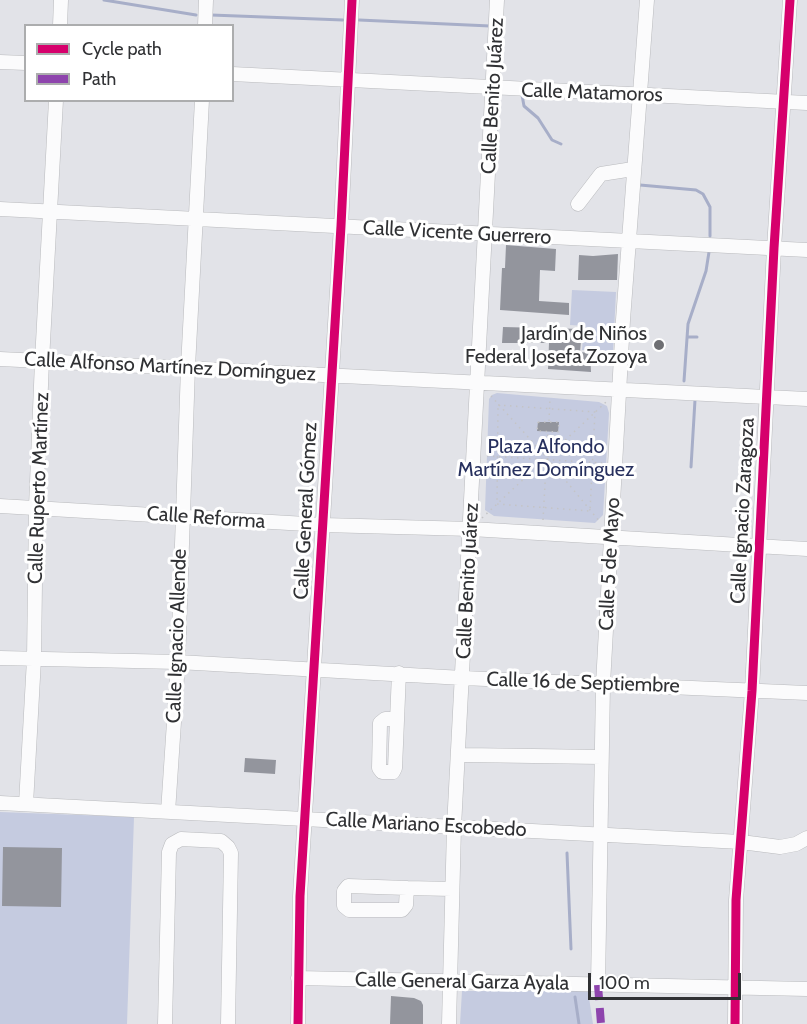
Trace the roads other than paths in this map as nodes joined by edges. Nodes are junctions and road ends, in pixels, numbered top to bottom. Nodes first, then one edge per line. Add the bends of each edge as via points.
1 (62, 0) edge
2 (206, 0) edge
3 (352, 0) edge
4 (497, 0) edge
5 (647, 0) edge
6 (790, 0) edge
7 (60, 24) edge
8 (205, 24) edge
9 (0, 62) edge
10 (24, 63) edge
11 (234, 74) edge
12 (349, 80) junction
13 (493, 88) junction
14 (641, 94) junction
15 (56, 102) edge
16 (202, 102) edge
17 (784, 102) junction
18 (807, 103) edge
19 (633, 169) junction
20 (578, 204) dead end
21 (0, 209) edge
22 (50, 211) junction
23 (197, 219) junction
24 (341, 226) junction
25 (486, 235) junction
26 (628, 242) junction
27 (774, 248) junction
28 (807, 250) edge
29 (0, 359) edge
30 (42, 361) junction
31 (188, 367) junction
32 (331, 374) junction
33 (478, 382) junction
34 (619, 390) junction
35 (767, 397) junction
36 (807, 399) edge
37 (0, 506) edge
38 (36, 507) junction
39 (182, 517) junction
40 (322, 525) junction
41 (471, 529) junction
42 (612, 536) junction
43 (758, 547) junction
44 (807, 549) edge
45 (0, 658) edge
46 (34, 659) junction
47 (178, 662) junction
48 (315, 669) junction
49 (399, 673) junction
50 (463, 678) junction
51 (603, 684) junction
52 (752, 691) junction
53 (807, 693) edge
54 (397, 719) dead end
55 (465, 755) dead end
56 (601, 757) junction
57 (0, 803) edge
58 (26, 804) junction
59 (168, 812) junction
60 (195, 813) junction
61 (210, 813) junction
62 (304, 818) junction
63 (454, 827) junction
64 (600, 834) junction
65 (807, 837) edge
66 (194, 839) junction
67 (209, 839) junction
68 (741, 842) junction
69 (406, 888) dead end
70 (452, 889) junction
71 (298, 978) junction
72 (449, 983) junction
73 (598, 985) junction
74 (735, 986) junction
75 (807, 989) edge
76 (165, 1024) edge
77 (228, 1024) edge
78 (298, 1024) edge
79 (449, 1024) edge
80 (735, 1024) edge

1 - 7 street
2 - 8 street
3 - 12 street, Calle General Gómez
4 - 13 street, Calle Benito Juárez
5 - 14 street, Calle 5 de Mayo
6 - 17 street, Calle Ignacio Zaragoza
9 - 10 street
11 - 12 street, Calle Matamoros
12 - 13 street, Calle Matamoros
12 - 24 street, Calle General Gómez
13 - 14 street, Calle Matamoros
13 - 25 street, Calle Benito Juárez
14 - 17 street, Calle Matamoros
14 - 19 street, Calle 5 de Mayo
15 - 22 street, Calle Ruperto Martínez
16 - 23 street, Calle Ignacio Allende
17 - 18 street, Calle Matamoros
17 - 27 street, Calle Ignacio Zaragoza
19 - 20 street via 600,174
19 - 26 street, Calle 5 de Mayo
21 - 22 street, Calle Vicente Guerrero
22 - 23 street, Calle Vicente Guerrero
22 - 30 street, Calle Ruperto Martínez
23 - 24 street, Calle Vicente Guerrero
23 - 31 street, Calle Ignacio Allende
24 - 25 street, Calle Vicente Guerrero
24 - 32 street, Calle General Gómez
25 - 26 street, Calle Vicente Guerrero
25 - 33 street, Calle Benito Juárez
26 - 27 street, Calle Vicente Guerrero
26 - 34 street, Calle 5 de Mayo
27 - 28 street, Calle Vicente Guerrero
27 - 35 street, Calle Ignacio Zaragoza
29 - 30 street, Calle Alfonso Martínez Domínguez
30 - 31 street, Calle Alfonso Martínez Domínguez
30 - 38 street, Calle Ruperto Martínez
31 - 32 street, Calle Alfonso Martínez Domínguez
31 - 39 street, Calle Ignacio Allende
32 - 33 street, Calle Alfonso Martínez Domínguez
32 - 40 street, Calle General Gómez
33 - 34 street, Calle Alfonso Martínez Domínguez
33 - 41 street, Calle Benito Juárez
34 - 35 street, Calle Alfonso Martínez Domínguez
34 - 42 street, Calle 5 de Mayo
35 - 36 street, Calle Alfonso Martínez Domínguez
35 - 43 street, Calle Ignacio Zaragoza
37 - 38 street, Calle Reforma
38 - 39 street, Calle Reforma
38 - 46 street, Calle Ruperto Martínez
39 - 40 street, Calle Reforma
39 - 47 street, Calle Ignacio Allende
40 - 41 street, Calle Reforma
40 - 48 street, Calle General Gómez
41 - 42 street, Calle Reforma
41 - 50 street, Calle Benito Juárez
42 - 43 street, Calle Reforma
42 - 51 street, Calle 5 de Mayo
43 - 44 street, Calle Reforma
43 - 52 street, Calle Ignacio Zaragoza
45 - 46 street, Calle 16 de Septiembre
46 - 47 street, Calle 16 de Septiembre
46 - 58 street, Calle Ruperto Martínez
47 - 48 street, Calle 16 de Septiembre
47 - 59 street, Calle Ignacio Allende
48 - 49 street, Calle 16 de Septiembre
48 - 62 street, Calle General Gómez
49 - 50 street, Calle 16 de Septiembre
49 - 54 street
50 - 51 street, Calle 16 de Septiembre
50 - 63 street, Calle Benito Juárez
51 - 52 street, Calle 16 de Septiembre
51 - 56 street, Calle 5 de Mayo
52 - 53 street, Calle 16 de Septiembre
52 - 68 street, Calle Ignacio Zaragoza
55 - 56 street
56 - 64 street, Calle 5 de Mayo
57 - 58 street, Calle Mariano Escobedo
58 - 59 street, Calle Mariano Escobedo
59 - 60 street, Calle Mariano Escobedo
60 - 61 street, Calle Mariano Escobedo
60 - 66 street
61 - 62 street, Calle Mariano Escobedo
61 - 67 street
62 - 63 street, Calle Mariano Escobedo
62 - 71 street, Calle General Gómez
63 - 64 street, Calle Mariano Escobedo
63 - 70 street, Calle Benito Juárez
64 - 68 street, Calle Mariano Escobedo
64 - 73 street, Calle 5 de Mayo
65 - 68 street, Calle Mariano Escobedo via 780,847
66 - 67 street
66 - 76 street via 175,841 169,852
67 - 77 street via 221,841 231,853
68 - 74 street, Calle Ignacio Zaragoza
69 - 70 street
70 - 72 street, Calle Benito Juárez
71 - 72 street, Calle General Garza Ayala
71 - 78 street, Calle General Gómez
72 - 73 street, Calle General Garza Ayala
72 - 79 street, Calle Benito Juárez
73 - 74 street, Calle General Garza Ayala
74 - 75 street, Calle General Garza Ayala
74 - 80 street, Calle Ignacio Zaragoza

